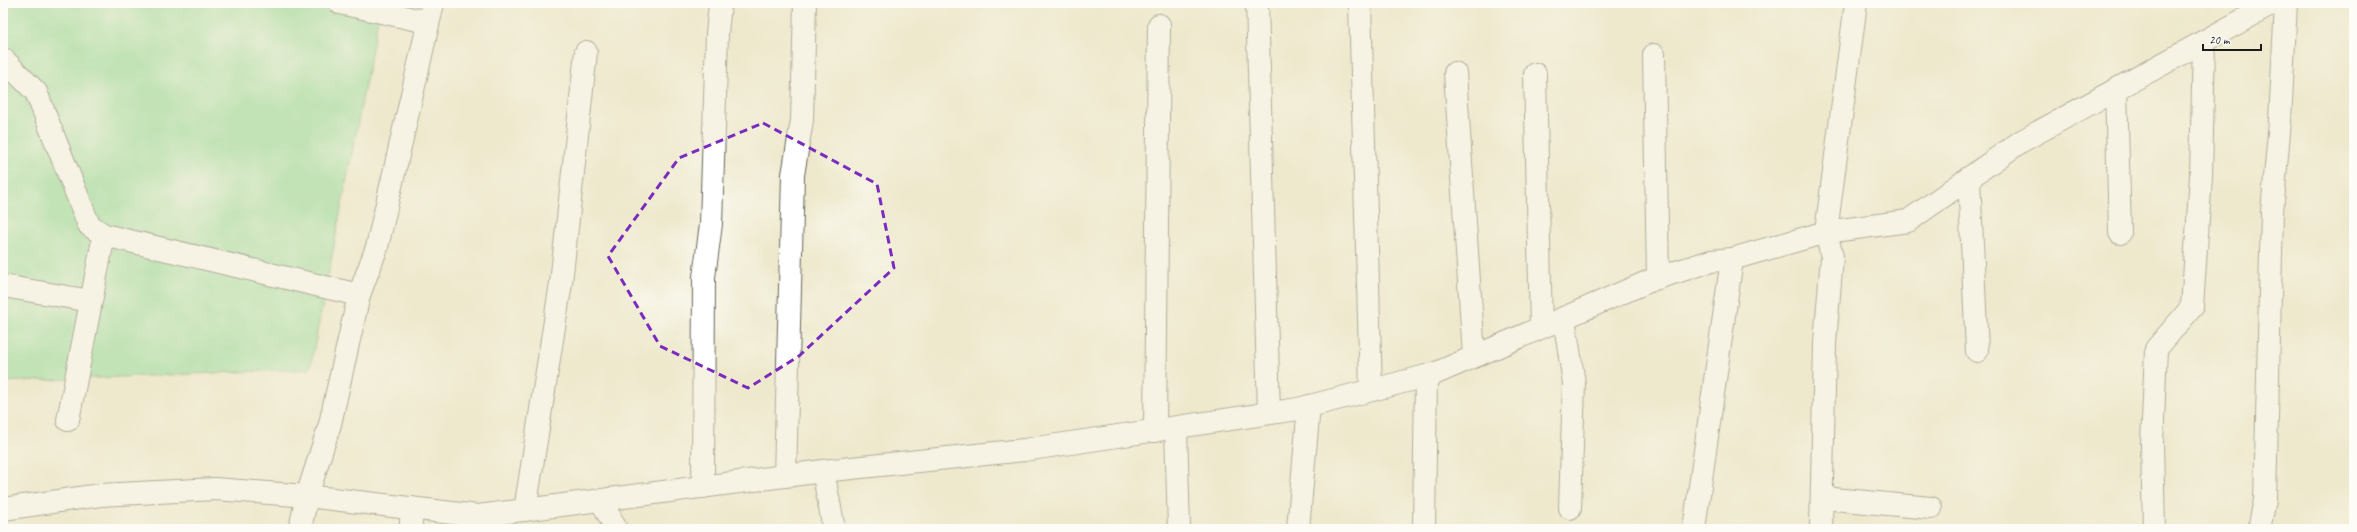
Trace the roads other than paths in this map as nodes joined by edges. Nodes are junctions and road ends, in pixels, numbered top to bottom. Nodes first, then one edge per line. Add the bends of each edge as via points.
1 (340, 3) edge
2 (720, 3) edge
3 (805, 3) edge
4 (1258, 3) edge
5 (1360, 3) edge
6 (1856, 3) edge
7 (2274, 3) edge
8 (2286, 3) edge
9 (430, 12) edge
10 (1159, 25) dead end
11 (2204, 41) junction
12 (586, 52) dead end
13 (1654, 55) dead end
14 (3, 59) edge
15 (1455, 72) dead end
16 (1535, 74) dead end
17 (2116, 89) junction
18 (1969, 178) junction
19 (1826, 232) junction
20 (2120, 234) dead end
21 (104, 235) junction
22 (1732, 259) junction
23 (1658, 278) junction
24 (3, 286) edge
25 (359, 295) junction
26 (91, 301) junction
27 (1564, 318) junction
28 (1541, 327) junction
29 (1977, 351) dead end
30 (1474, 356) junction
31 (1426, 376) junction
32 (1371, 390) junction
33 (1309, 406) junction
34 (1269, 412) junction
35 (68, 420) dead end
36 (1166, 430) junction
37 (823, 471) junction
38 (785, 476) junction
39 (703, 487) junction
40 (307, 496) junction
41 (1823, 498) junction
42 (601, 500) junction
43 (1570, 508) dead end
44 (1931, 508) dead end
45 (3, 509) edge
46 (525, 510) junction
47 (411, 519) edge
48 (300, 529) edge
49 (616, 529) edge
50 (834, 529) edge
51 (1179, 529) edge
52 (1298, 529) edge
53 (1424, 529) edge
54 (1694, 529) edge
55 (1820, 529) edge
56 (2154, 529) edge
57 (2259, 529) edge

1 - 9 street
2 - 39 street via 711,224 704,276
3 - 38 street via 802,120 793,175
4 - 34 street
5 - 32 street
6 - 19 street
7 - 11 street
8 - 57 street via 2272,212 2265,500
9 - 25 street via 377,247
10 - 36 street
11 - 17 street
11 - 56 street via 2201,176 2192,307 2156,350 2152,444
12 - 46 street via 561,283
13 - 23 street
14 - 21 street via 36,92 89,225
15 - 30 street
16 - 28 street
17 - 18 street via 2020,142
17 - 20 street
18 - 19 street via 1908,221
18 - 29 street
19 - 22 street
19 - 41 street via 1832,257 1825,343
21 - 25 street
21 - 26 street
22 - 23 street via 1711,261
22 - 54 street
23 - 27 street
24 - 26 street
25 - 40 street via 330,424
26 - 35 street
27 - 28 street
27 - 43 street via 1574,383
28 - 30 street
30 - 31 street
31 - 32 street
31 - 53 street
32 - 33 street
33 - 34 street
33 - 52 street
34 - 36 street
36 - 37 street via 1024,450
36 - 51 street
37 - 38 street
37 - 50 street
38 - 39 street
39 - 42 street
40 - 45 street via 215,489 100,495
40 - 47 street
40 - 48 street
41 - 44 street
41 - 55 street
42 - 46 street
42 - 49 street
46 - 47 street via 478,516

